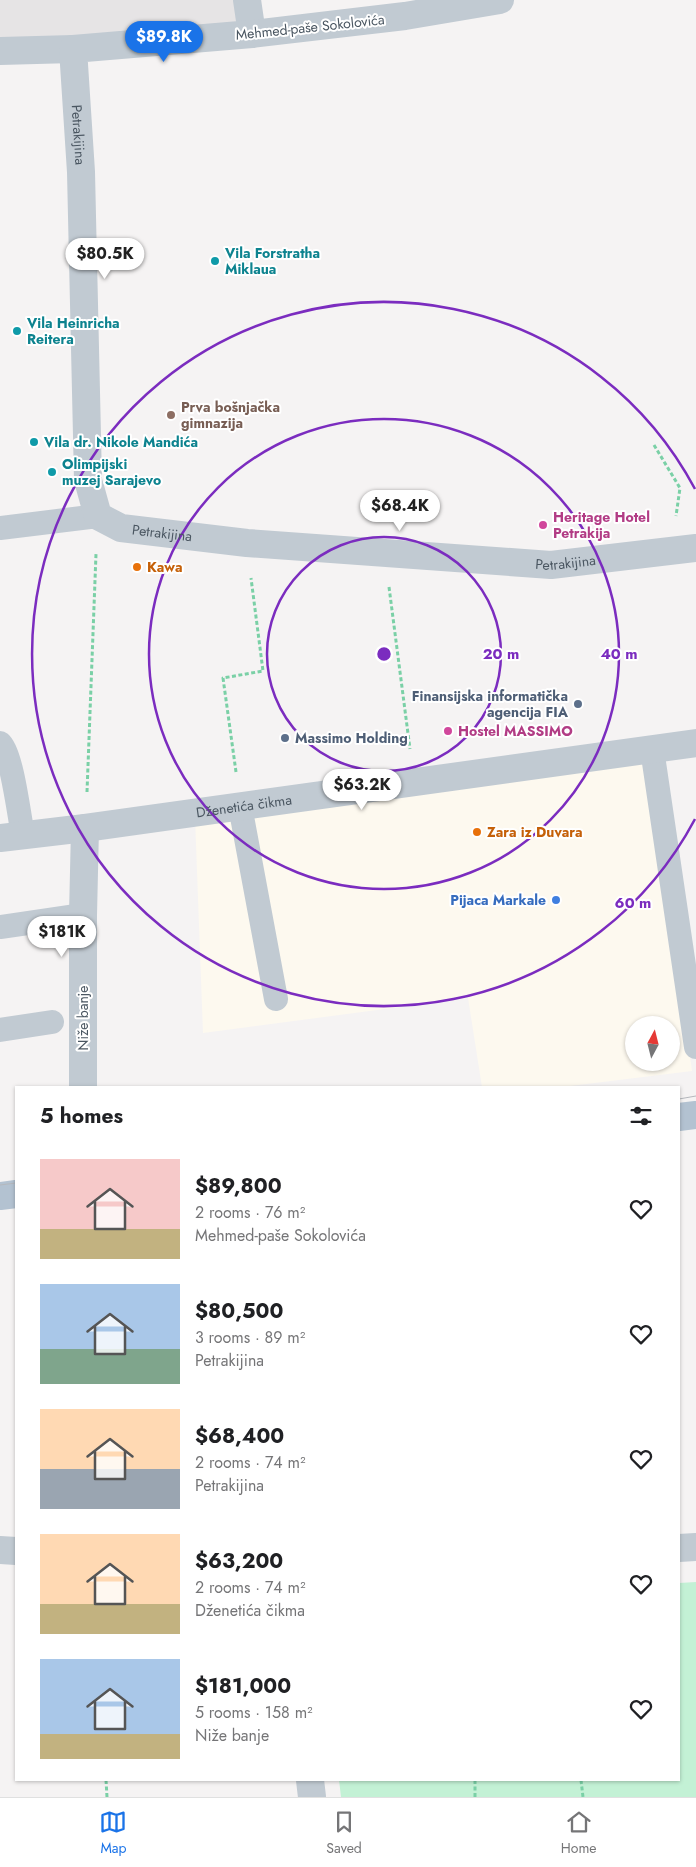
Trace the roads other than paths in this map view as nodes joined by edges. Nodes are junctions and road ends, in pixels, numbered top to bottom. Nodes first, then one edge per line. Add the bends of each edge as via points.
1 (247, 0) edge
2 (500, 0) edge
3 (252, 34) junction
4 (73, 49) junction
5 (0, 51) edge
6 (98, 516) junction
7 (0, 528) edge
8 (683, 550) edge
9 (0, 743) edge
10 (696, 743) edge
11 (652, 749) junction
12 (240, 806) junction
13 (85, 828) junction
14 (11, 836) edge
15 (83, 915) junction
16 (0, 927) edge
17 (276, 998) dead end
18 (52, 1022) dead end
19 (0, 1030) edge
20 (696, 1047) edge
21 (83, 1086) edge
22 (696, 1115) edge
23 (680, 1117) edge
24 (15, 1194) edge
25 (0, 1196) edge
26 (696, 1547) edge
27 (680, 1548) edge
28 (0, 1550) edge
29 (15, 1551) edge
30 (310, 1781) edge
31 (312, 1797) edge

1 - 3 street
2 - 3 street, Mehmed-paše Sokolovića via 405,16
3 - 4 street, Mehmed-paše Sokolovića
4 - 5 street, Mehmed-paše Sokolovića
4 - 6 street, Petrakijina via 81,172 88,480
6 - 7 lane
6 - 8 street, Petrakijina via 121,528 247,543 551,565
9 - 14 lane via 9,758
10 - 11 street, Dženetića čikma
11 - 12 street, Dženetića čikma
11 - 20 lane
12 - 13 street, Dženetića čikma
12 - 17 lane
13 - 14 street, Dženetića čikma
13 - 15 street, Niže banje
15 - 16 lane
15 - 21 street, Niže banje
18 - 19 lane
22 - 23 main road
24 - 25 main road
26 - 27 street
28 - 29 street
30 - 31 street

